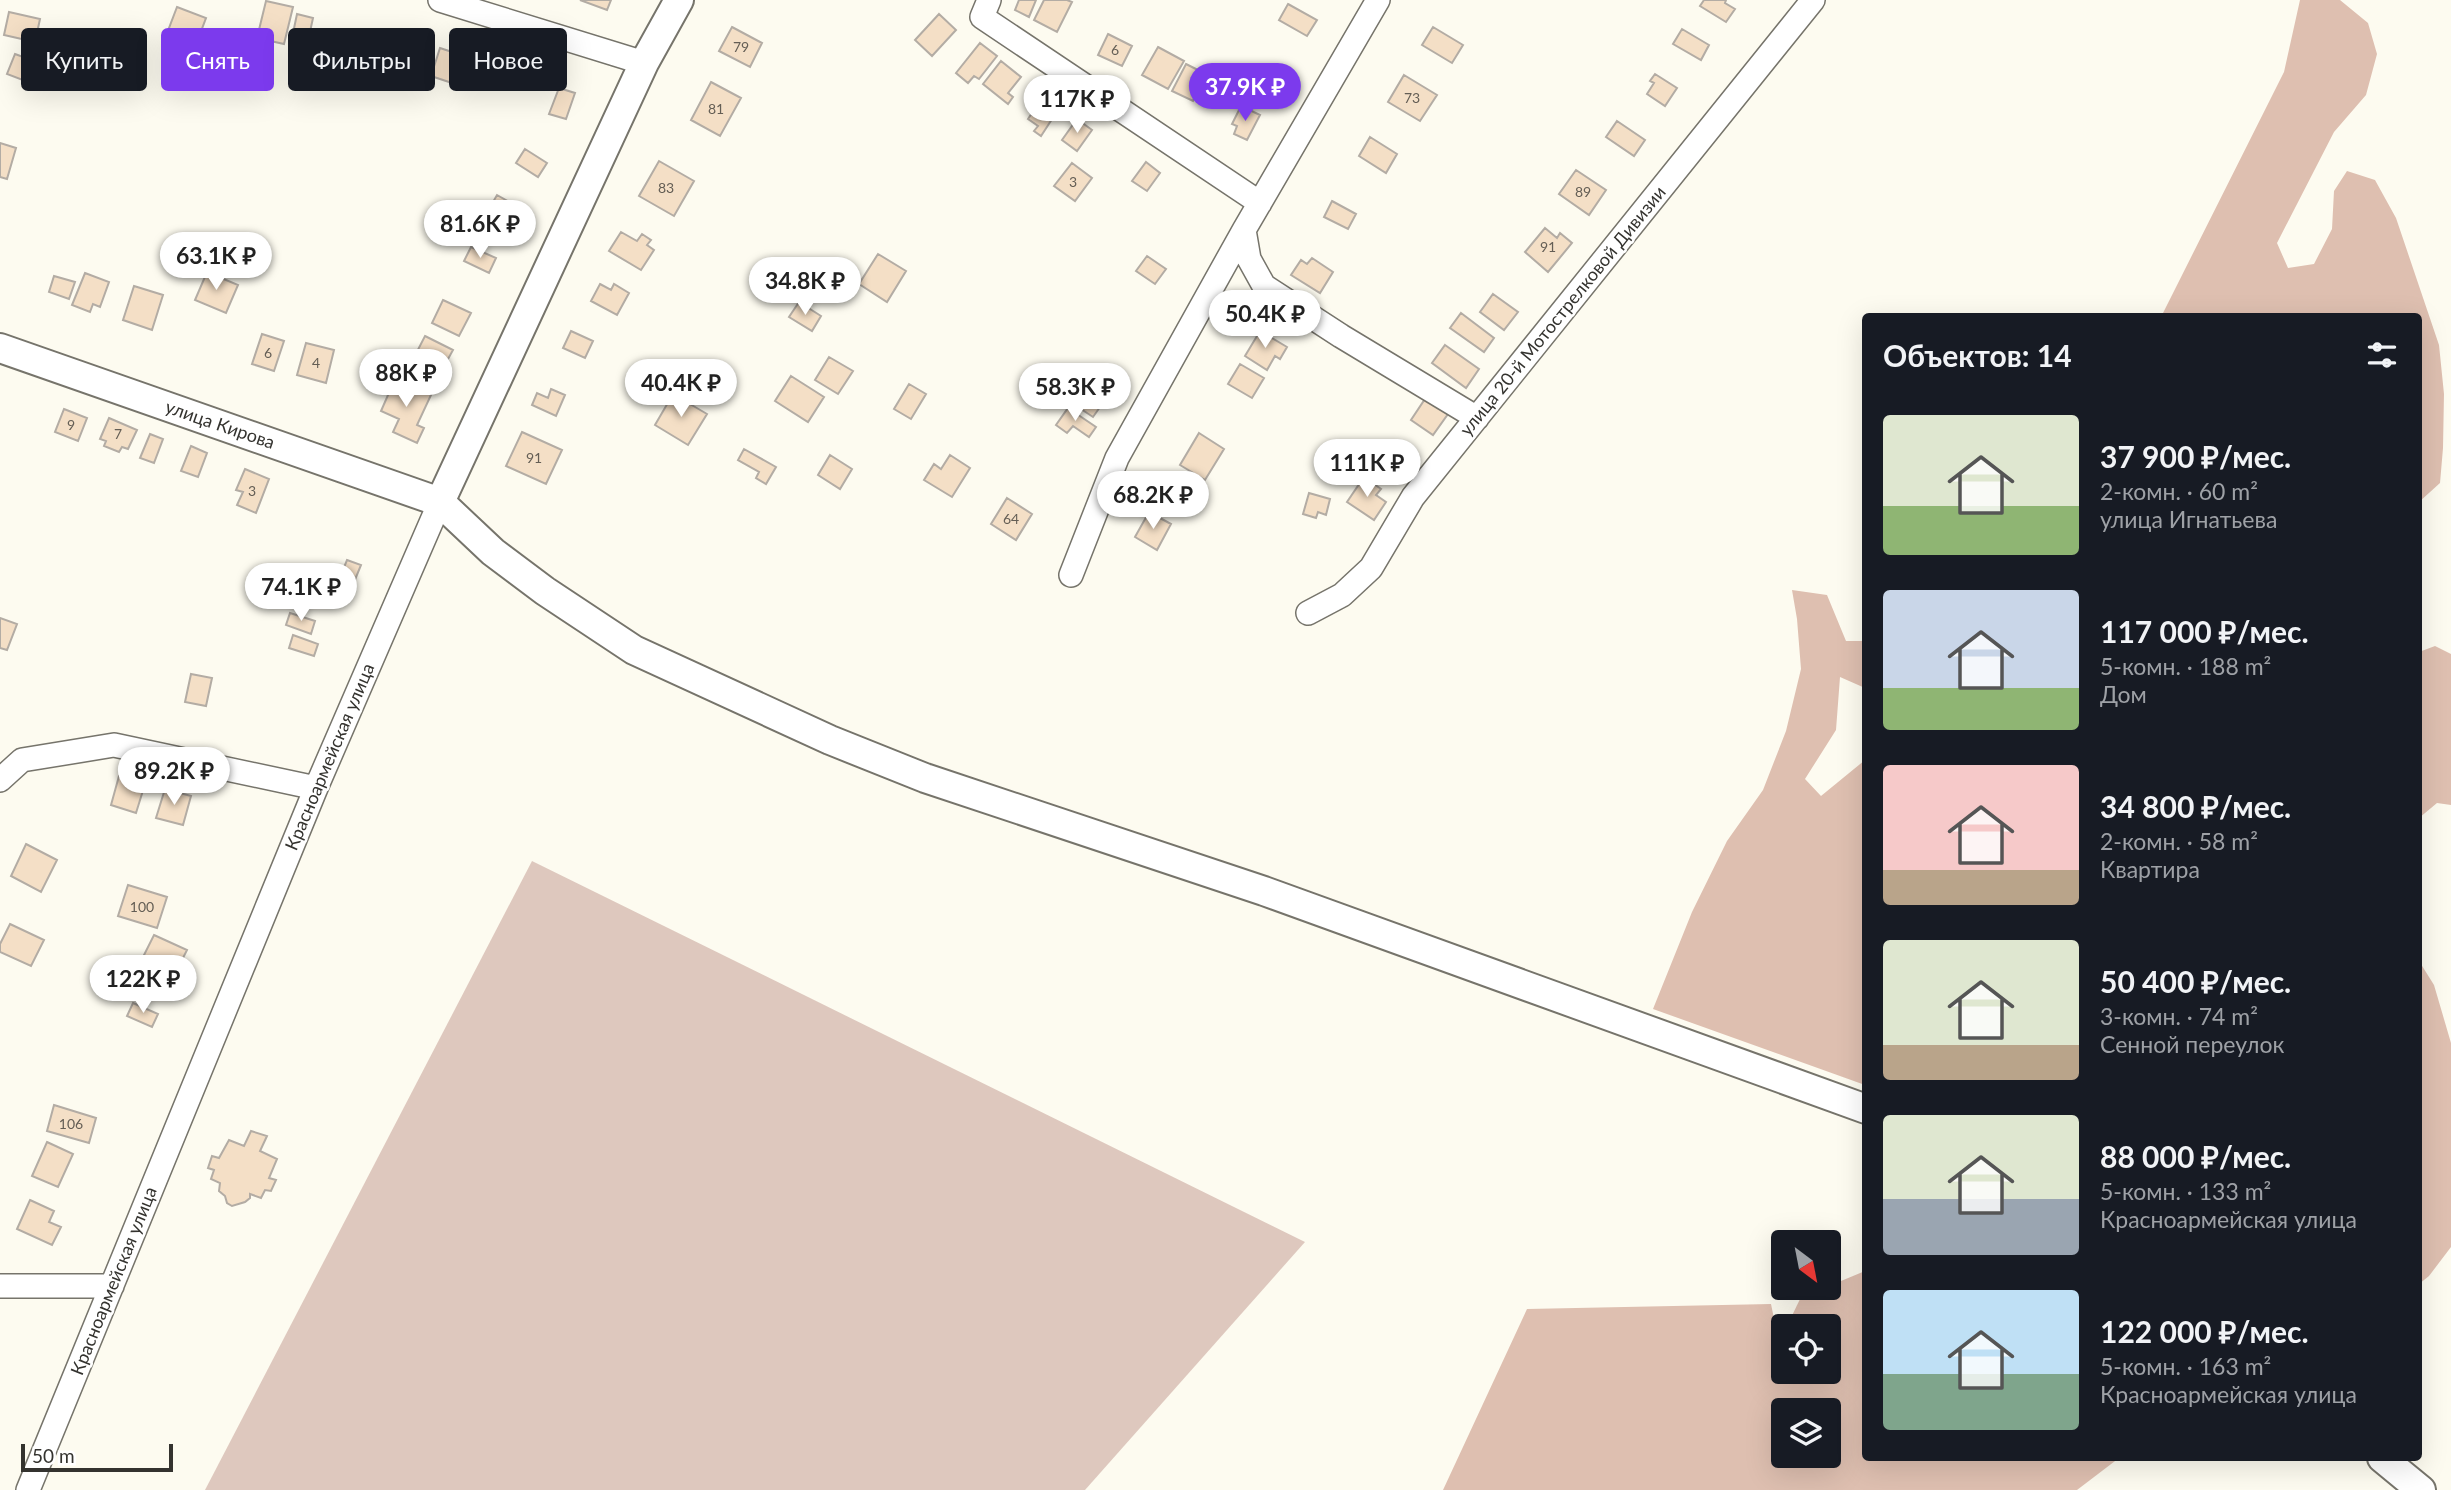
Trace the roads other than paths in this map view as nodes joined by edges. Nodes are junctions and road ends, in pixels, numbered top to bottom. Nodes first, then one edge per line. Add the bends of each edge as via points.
1 (442, 0) edge
2 (680, 0) edge
3 (989, 0) edge
4 (1378, 0) edge
5 (1813, 0) edge
6 (644, 63) junction
7 (1260, 203) junction
8 (1244, 230) junction
9 (0, 348) edge
10 (1477, 418) junction
11 (440, 502) junction
12 (1071, 575) dead end
13 (1308, 613) dead end
14 (0, 780) edge
15 (316, 788) junction
16 (1862, 1108) edge
17 (0, 1286) edge
18 (112, 1286) junction
19 (2386, 1461) edge
20 (28, 1490) edge
21 (2421, 1490) edge

1 - 6 street
2 - 6 street, Красноармейская улица
3 - 7 street via 982,17
4 - 7 street
5 - 10 street, улица 20-й Мотострелковой Дивизии
6 - 11 street, Красноармейская улица
7 - 8 street
8 - 10 street via 1249,259 1264,286
8 - 12 street via 1117,458
9 - 11 street, улица Кирова
10 - 13 street, улица 20-й Мотострелковой Дивизии via 1413,497 1371,568 1342,595
11 - 15 street, Красноармейская улица
11 - 16 street via 493,552 634,650 830,740 925,778 1337,917
14 - 15 street via 22,760 114,745
15 - 18 street, Красноармейская улица
17 - 18 street
18 - 20 street, Красноармейская улица
19 - 21 street

